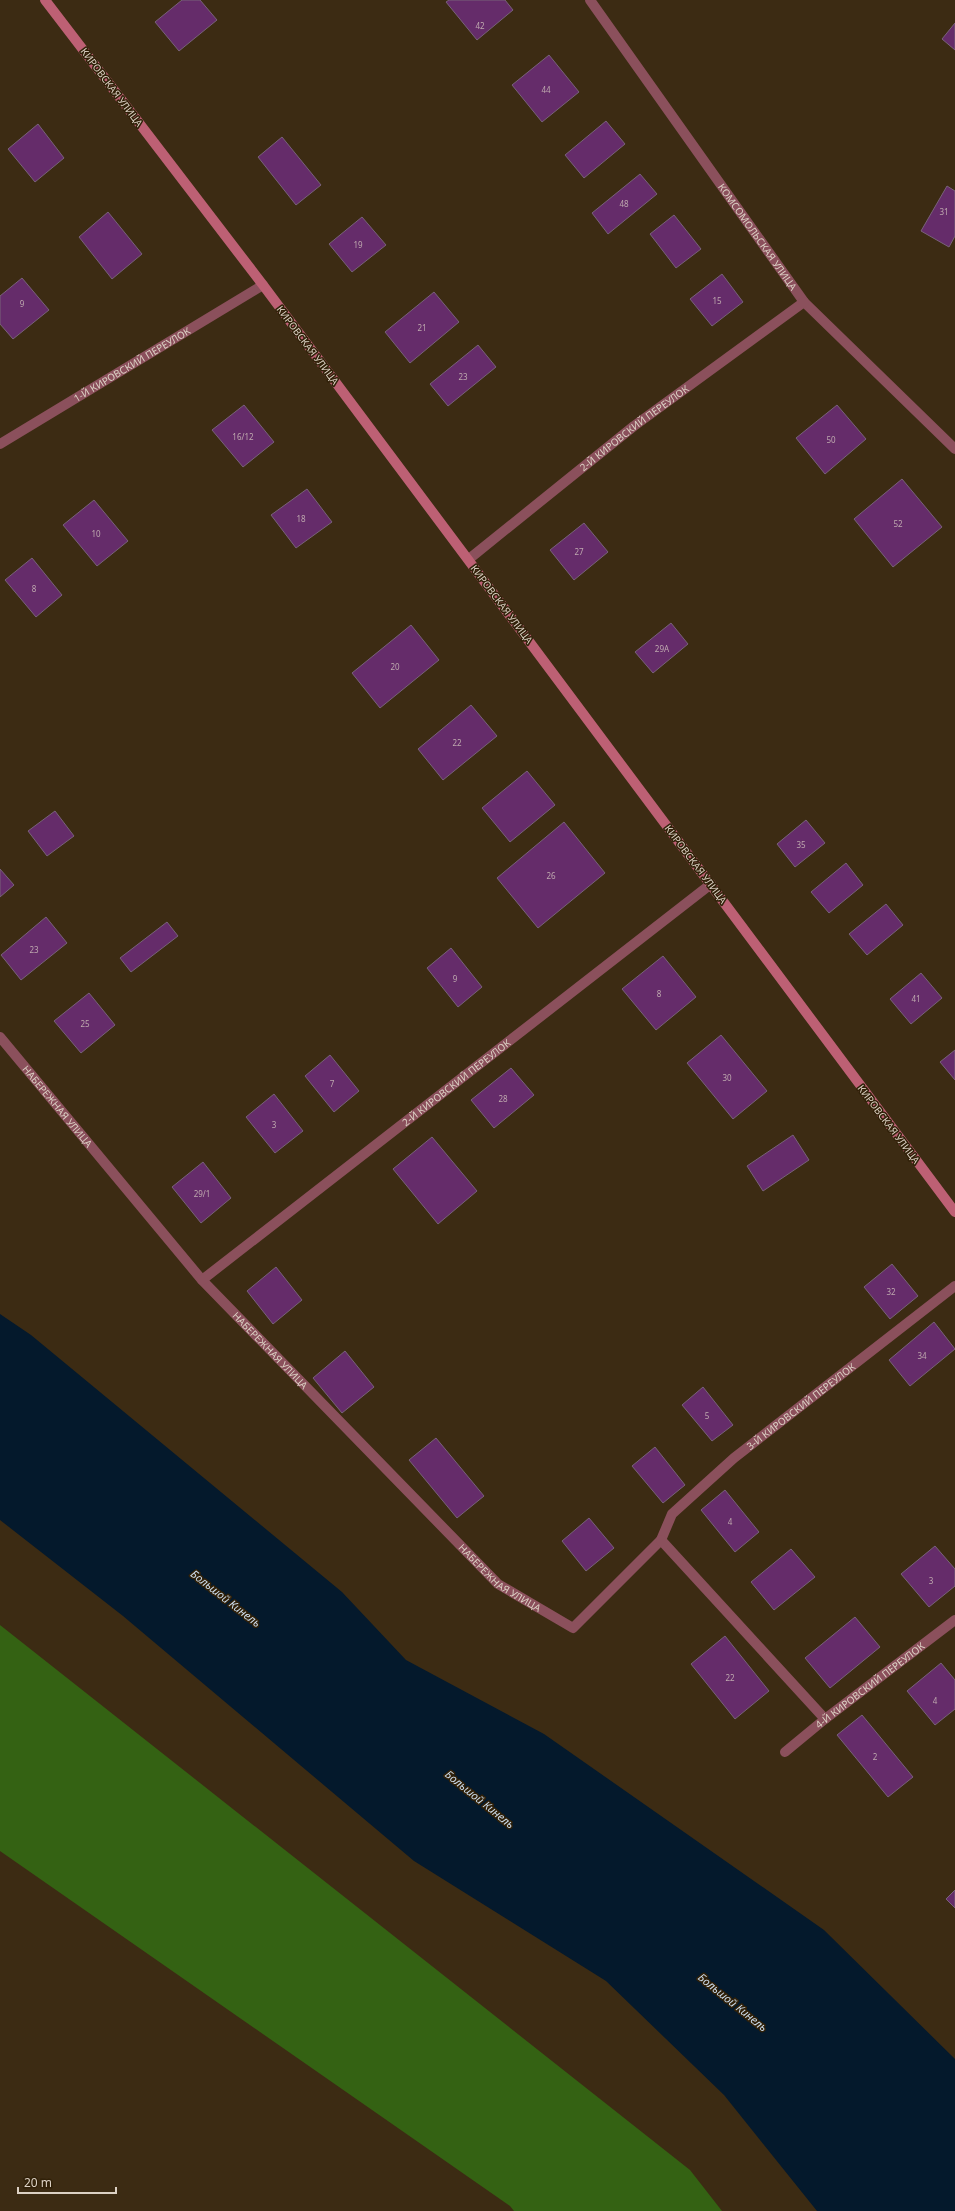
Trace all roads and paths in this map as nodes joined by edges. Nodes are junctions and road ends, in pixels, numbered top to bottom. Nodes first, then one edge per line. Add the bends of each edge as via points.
1 (45, 0) edge
2 (590, 0) edge
3 (263, 285) junction
4 (804, 302) junction
5 (0, 444) edge
6 (955, 449) edge
7 (469, 560) junction
8 (710, 884) junction
9 (0, 1037) edge
10 (955, 1212) edge
11 (202, 1280) junction
12 (955, 1286) edge
13 (660, 1540) junction
14 (955, 1620) edge
15 (573, 1628) joint
16 (825, 1719) junction
17 (785, 1752) dead end

1 - 3 main road, КИРОВСКАЯ УЛИЦА
2 - 4 street, КОМСОМОЛЬСКАЯ УЛИЦА
3 - 5 street, 1-Й КИРОВСКИЙ ПЕРЕУЛОК
3 - 7 main road, КИРОВСКАЯ УЛИЦА
4 - 6 street, КОМСОМОЛЬСКАЯ УЛИЦА
4 - 7 street, 2-Й КИРОВСКИЙ ПЕРЕУЛОК via 634,426
7 - 8 main road, КИРОВСКАЯ УЛИЦА
8 - 10 main road, КИРОВСКАЯ УЛИЦА
8 - 11 street, 2-Й КИРОВСКИЙ ПЕРЕУЛОК
9 - 11 street, НАБЕРЕЖНАЯ УЛИЦА
11 - 15 street, НАБЕРЕЖНАЯ УЛИЦА via 498,1584
12 - 13 street, 3-Й КИРОВСКИЙ ПЕРЕУЛОК via 734,1458 672,1514
13 - 15 street, 3-Й КИРОВСКИЙ ПЕРЕУЛОК
13 - 16 street
14 - 16 street, 4-Й КИРОВСКИЙ ПЕРЕУЛОК
16 - 17 street, 4-Й КИРОВСКИЙ ПЕРЕУЛОК

